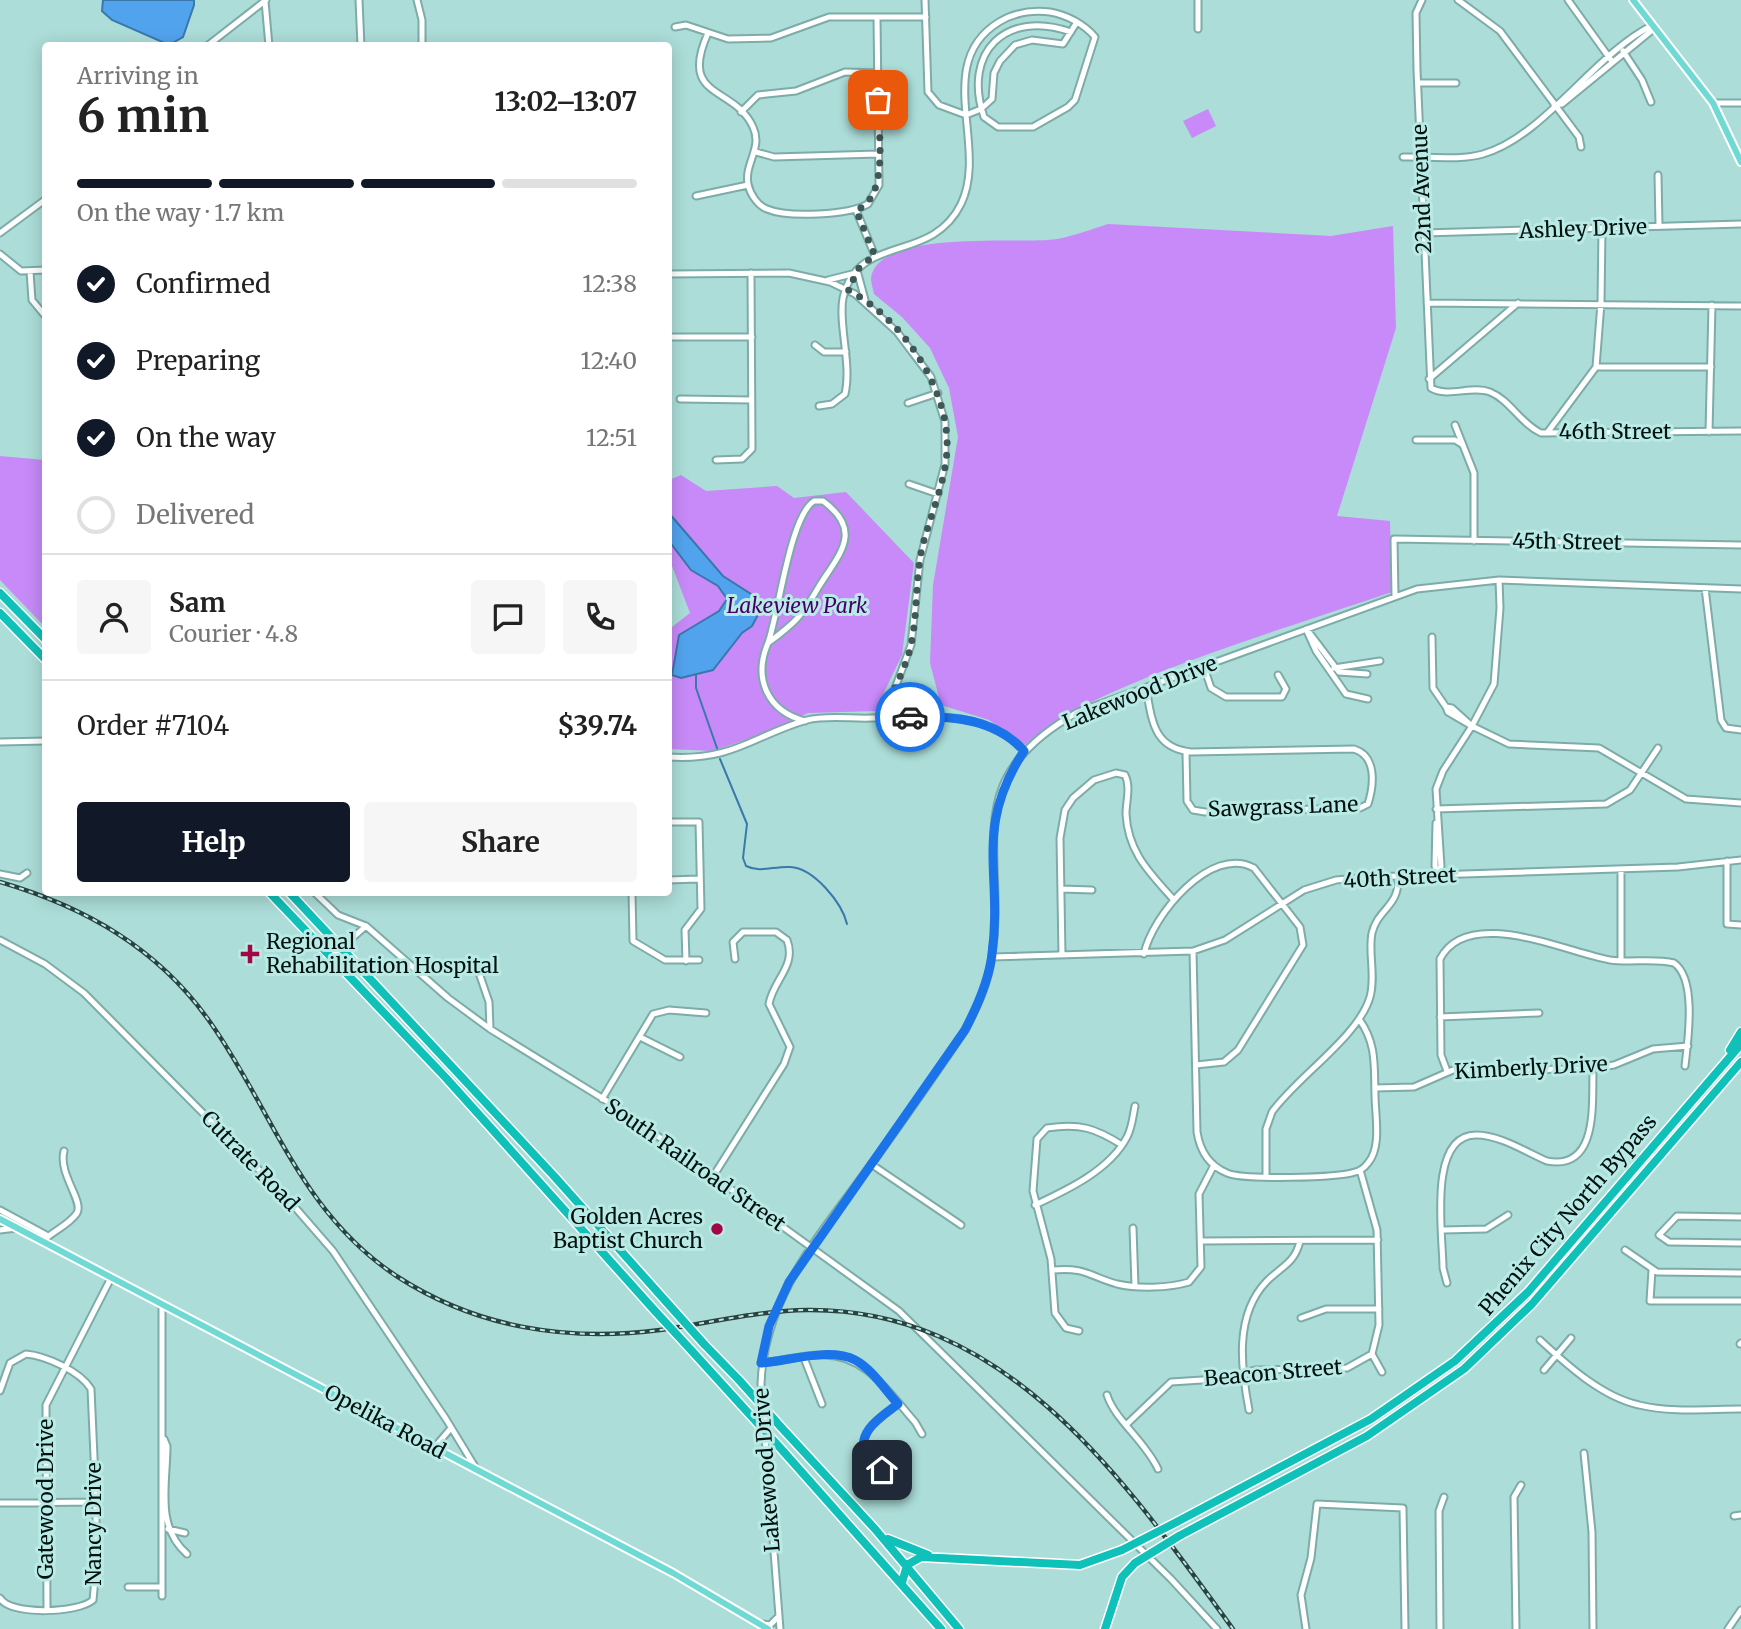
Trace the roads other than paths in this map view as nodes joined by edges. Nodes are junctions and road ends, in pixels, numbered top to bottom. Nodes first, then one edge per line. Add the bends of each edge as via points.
1 (265, 0) edge
2 (359, 0) edge
3 (417, 0) edge
4 (925, 0) edge
5 (1198, 0) edge
6 (1422, 0) edge
7 (1458, 0) edge
8 (1568, 0) edge
9 (1633, 0) edge
10 (877, 17) junction
11 (926, 17) junction
12 (1077, 22) junction
13 (1653, 25) junction
14 (675, 27) dead end
15 (1198, 29) dead end
16 (1071, 32) junction
17 (708, 33) junction
18 (212, 42) edge
19 (269, 42) edge
20 (361, 42) edge
21 (422, 42) edge
22 (1623, 51) junction
23 (1611, 61) junction
24 (878, 73) junction
25 (1418, 83) junction
26 (1456, 83) dead end
27 (1651, 102) dead end
28 (1713, 103) junction
29 (1741, 103) edge
30 (1554, 105) junction
31 (981, 109) junction
32 (741, 112) junction
33 (966, 115) junction
34 (1581, 147) dead end
35 (756, 152) junction
36 (878, 154) junction
37 (1420, 156) junction
38 (1403, 157) dead end
39 (1741, 162) edge
40 (1658, 175) dead end
41 (748, 186) junction
42 (696, 196) dead end
43 (42, 202) edge
44 (856, 210) junction
45 (1741, 224) edge
46 (1659, 226) junction
47 (1602, 229) junction
48 (0, 233) edge
49 (1424, 233) junction
50 (0, 254) edge
51 (875, 256) junction
52 (42, 270) edge
53 (30, 271) junction
54 (751, 273) junction
55 (857, 273) junction
56 (672, 274) edge
57 (826, 280) junction
58 (848, 290) junction
59 (866, 303) junction
60 (1427, 303) junction
61 (1518, 303) junction
62 (1601, 303) junction
63 (1712, 305) junction
64 (1741, 306) edge
65 (42, 312) edge
66 (672, 337) edge
67 (752, 337) junction
68 (815, 345) dead end
69 (846, 352) junction
70 (1596, 367) junction
71 (1711, 367) junction
72 (1429, 379) junction
73 (938, 393) junction
74 (680, 399) dead end
75 (752, 400) junction
76 (908, 403) dead end
77 (819, 406) dead end
78 (1455, 425) dead end
79 (1741, 431) edge
80 (1709, 432) junction
81 (1547, 433) junction
82 (1416, 440) dead end
83 (1463, 445) junction
84 (716, 460) dead end
85 (909, 484) dead end
86 (938, 494) junction
87 (1474, 541) junction
88 (1741, 545) edge
89 (1499, 580) junction
90 (1705, 588) junction
91 (1741, 589) edge
92 (0, 593) edge
93 (1395, 596) junction
94 (0, 613) edge
95 (1306, 629) junction
96 (42, 636) edge
97 (1432, 638) dead end
98 (768, 643) junction
99 (42, 656) edge
100 (1380, 661) dead end
101 (1203, 667) junction
102 (1334, 668) junction
103 (1367, 674) dead end
104 (1278, 675) dead end
105 (1146, 688) junction
106 (1368, 699) dead end
107 (884, 718) junction
108 (805, 721) junction
109 (1472, 726) junction
110 (1741, 730) edge
111 (0, 741) edge
112 (42, 741) edge
113 (1658, 748) dead end
114 (1024, 751) junction
115 (1186, 751) junction
116 (672, 757) edge
117 (1643, 774) junction
118 (1741, 803) edge
119 (1436, 809) junction
120 (672, 822) edge
121 (1727, 860) junction
122 (1741, 860) edge
123 (1621, 869) junction
124 (27, 873) dead end
125 (0, 874) edge
126 (1438, 875) junction
127 (1398, 876) junction
128 (699, 879) junction
129 (672, 880) edge
130 (1061, 889) junction
131 (1092, 890) dead end
132 (273, 896) edge
133 (293, 896) edge
134 (318, 896) edge
135 (632, 896) edge
136 (1173, 899) junction
137 (1282, 902) junction
138 (1741, 925) edge
139 (366, 926) junction
140 (0, 940) edge
141 (342, 947) junction
142 (1192, 951) junction
143 (1144, 954) junction
144 (1062, 955) junction
145 (331, 957) junction
146 (992, 957) junction
147 (735, 959) dead end
148 (699, 960) dead end
149 (686, 961) junction
150 (1620, 961) junction
151 (478, 970) dead end
152 (706, 1013) dead end
153 (1539, 1013) dead end
154 (1440, 1017) junction
155 (1359, 1019) junction
156 (490, 1029) junction
157 (1741, 1032) edge
158 (640, 1037) junction
159 (1741, 1044) edge
160 (1688, 1046) junction
161 (680, 1057) dead end
162 (1741, 1062) edge
163 (1196, 1065) junction
164 (1685, 1066) dead end
165 (1721, 1066) junction
166 (1590, 1069) junction
167 (1447, 1071) junction
168 (1375, 1088) junction
169 (602, 1099) junction
170 (1135, 1106) dead end
171 (1122, 1145) junction
172 (64, 1151) dead end
173 (872, 1164) junction
174 (1214, 1165) junction
175 (1360, 1170) junction
176 (714, 1175) junction
177 (1266, 1177) junction
178 (1035, 1205) junction
179 (0, 1210) edge
180 (1508, 1215) dead end
181 (1741, 1217) edge
182 (0, 1219) edge
183 (961, 1225) dead end
184 (16, 1228) junction
185 (1133, 1228) dead end
186 (0, 1230) edge
187 (1443, 1230) junction
188 (45, 1239) junction
189 (1378, 1240) junction
190 (1202, 1241) junction
191 (1300, 1241) junction
192 (1741, 1243) edge
193 (811, 1248) junction
194 (1625, 1250) dead end
195 (1053, 1270) junction
196 (1652, 1270) junction
197 (1741, 1273) edge
198 (111, 1278) junction
199 (1447, 1283) dead end
200 (1135, 1286) junction
201 (1741, 1301) edge
202 (162, 1304) junction
203 (1379, 1309) junction
204 (1301, 1318) dead end
205 (1079, 1331) dead end
206 (1571, 1338) dead end
207 (1541, 1340) dead end
208 (1372, 1354) junction
209 (1557, 1356) junction
210 (804, 1358) junction
211 (761, 1363) junction
212 (63, 1367) junction
213 (1544, 1370) dead end
214 (1244, 1372) junction
215 (1382, 1372) dead end
216 (0, 1391) edge
217 (1107, 1395) dead end
218 (822, 1404) dead end
219 (898, 1404) junction
220 (1741, 1409) edge
221 (1248, 1410) dead end
222 (1127, 1424) junction
223 (451, 1428) junction
224 (922, 1433) dead end
225 (164, 1439) junction
226 (434, 1448) junction
227 (1584, 1453) dead end
228 (1158, 1469) dead end
229 (477, 1470) junction
230 (882, 1470) dead end
231 (1521, 1485) dead end
232 (1444, 1497) dead end
233 (46, 1502) junction
234 (96, 1502) junction
235 (0, 1503) edge
236 (168, 1529) junction
237 (875, 1529) junction
238 (185, 1533) dead end
239 (187, 1553) dead end
240 (930, 1556) junction
241 (907, 1565) junction
242 (902, 1583) junction
243 (128, 1587) dead end
244 (161, 1587) junction
245 (162, 1596) dead end
246 (1, 1601) edge
247 (47, 1609) junction
248 (1741, 1610) edge
249 (778, 1617) junction
250 (760, 1624) junction
251 (768, 1629) edge
252 (780, 1629) edge
253 (941, 1629) edge
254 (959, 1629) edge
255 (1105, 1629) edge
256 (1217, 1629) edge
257 (1306, 1629) edge
258 (1405, 1629) edge
259 (1440, 1629) edge
260 (1516, 1629) edge
261 (1593, 1629) edge
262 (1728, 1629) edge

1 - 18 street
1 - 19 street
2 - 20 street
3 - 21 street
4 - 11 street
5 - 15 street
6 - 25 street, 22nd Avenue via 1416,13
7 - 30 street via 1500,32
8 - 23 street
9 - 13 main road
10 - 11 street
10 - 17 street via 829,17 771,38 728,39
10 - 24 street
11 - 33 street via 928,92 939,105
12 - 16 street
12 - 31 street via 1095,37 1075,100 1068,107 1041,124 1009,129 998,127
12 - 33 street via 1042,11 1015,15 990,28 972,50 965,68
13 - 22 street
13 - 28 main road
14 - 17 street via 686,25
16 - 31 street via 1063,44 1032,40 1016,46 1000,61 992,99
16 - 31 street via 1041,24 1018,27 998,40 984,55 976,79
17 - 32 street via 698,56 701,76
22 - 23 street
22 - 27 street via 1643,80
23 - 30 street
24 - 32 street via 845,72 796,91 758,95
24 - 36 street
25 - 26 street
25 - 37 street, 22nd Avenue
28 - 29 street
28 - 39 main road
30 - 34 street via 1579,137
30 - 37 street via 1497,149 1474,156
31 - 33 street
32 - 35 street via 754,129
33 - 51 street via 969,184 953,218 925,241
35 - 36 street via 774,157
35 - 41 street
36 - 44 street via 879,185 868,204
37 - 38 street
37 - 49 street, 22nd Avenue
40 - 46 street
41 - 42 street
41 - 44 street via 765,209 782,213
43 - 48 street
44 - 51 street
45 - 46 street, Ashley Drive
46 - 47 street, Ashley Drive
47 - 49 street, Ashley Drive
47 - 62 street
49 - 60 street, 22nd Avenue
50 - 53 street via 21,271
51 - 55 street
52 - 53 street
53 - 65 street via 32,300
54 - 56 street
54 - 57 street via 789,273
54 - 67 street
55 - 57 street
55 - 58 street
55 - 59 street
57 - 58 street
58 - 59 street
58 - 69 street via 843,300
59 - 73 street via 907,342
60 - 61 street
60 - 72 street, 22nd Avenue
61 - 62 street
61 - 72 street
62 - 63 street
62 - 70 street
63 - 64 street
63 - 71 street
66 - 67 street
67 - 75 street
68 - 69 street via 824,352
69 - 77 street via 845,394 832,404
70 - 71 street
70 - 81 street
71 - 80 street
72 - 81 street, 46th Street via 1436,390 1493,393 1532,429
73 - 76 street
73 - 86 street via 947,450
74 - 75 street
75 - 84 street via 750,453 742,459
78 - 83 street
79 - 80 street, 46th Street
80 - 81 street, 46th Street
82 - 83 street via 1455,440
83 - 87 street via 1474,473
85 - 86 street
86 - 107 street via 920,560 911,645
87 - 88 street, 45th Street
87 - 93 street, 45th Street via 1394,538
89 - 90 street, Lakewood Drive
89 - 93 street, Lakewood Drive via 1450,583
89 - 109 street via 1494,684
90 - 91 street, Lakewood Drive
90 - 110 street via 1721,720 1726,728
92 - 96 highway
93 - 95 street, Lakewood Drive
94 - 99 highway
95 - 101 street, Lakewood Drive
95 - 102 street
95 - 106 street via 1346,694
97 - 109 street via 1433,688 1446,708
98 - 98 street via 805,612 841,552 843,521 823,500 804,510 788,554
98 - 108 street via 761,671 769,699 793,718
100 - 102 street
101 - 104 street via 1211,688 1226,697 1282,697 1286,689
101 - 105 street, Lakewood Drive
102 - 103 street
105 - 114 street, Lakewood Drive via 1078,712
105 - 115 street via 1160,738 1170,749
107 - 108 street
107 - 114 street via 957,717 1010,737
108 - 116 street via 726,754
109 - 117 street via 1509,744 1599,748
109 - 119 street via 1438,779
111 - 112 street
113 - 117 street
114 - 146 street, Lakewood Drive via 1007,777 996,809
115 - 115 street, Sawgrass Lane via 1354,749 1370,761 1371,795 1368,804 1360,808 1194,810 1187,801
117 - 118 street via 1686,799
117 - 119 street via 1630,790 1606,804
119 - 126 street
120 - 128 street via 699,822
121 - 122 street, 40th Street
121 - 123 street, 40th Street
121 - 138 street via 1727,924
123 - 126 street, 40th Street
123 - 150 street
124 - 125 street via 20,878
126 - 127 street, 40th Street
127 - 137 street, 40th Street via 1336,880
127 - 155 street via 1394,903 1379,917 1372,934 1372,986
128 - 129 street
128 - 149 street via 701,909 685,930
130 - 131 street
130 - 136 street via 1060,838 1065,810 1094,780 1116,773 1125,775 1128,785 1126,818 1132,846
130 - 144 street
132 - 145 highway
133 - 141 highway
134 - 139 street, South Railroad Street via 338,915
135 - 149 street via 633,941 661,958
136 - 137 street via 1219,866 1236,861 1254,867
136 - 143 street via 1154,925
137 - 142 street, 40th Street via 1225,940
137 - 163 street via 1300,927 1303,945 1232,1057
139 - 141 street
139 - 156 street, South Railroad Street
140 - 223 street, Cutrate Road via 45,964 84,993 286,1197 348,1270
141 - 145 street
141 - 237 highway, bridge
142 - 143 street, 40th Street
142 - 163 street
143 - 144 street, 40th Street
144 - 146 street, 40th Street
145 - 242 highway, bridge
146 - 173 street, Lakewood Drive via 980,1000 965,1030
147 - 176 street via 733,942 743,932 776,932 787,940 790,961 769,1004 790,1046 784,1065
148 - 149 street
150 - 154 street via 1501,933 1469,936 1455,941 1440,959
150 - 160 street via 1665,961 1682,968 1688,986
151 - 156 street via 489,1002
152 - 158 street via 659,1011
153 - 154 street
154 - 167 street via 1441,1055
155 - 168 street via 1374,1046
155 - 177 street via 1272,1112 1266,1129
156 - 169 street, South Railroad Street
157 - 165 highway
158 - 161 street
158 - 169 street
159 - 165 highway, Phenix City North Bypass
160 - 164 street
160 - 166 street, Kimberly Drive via 1653,1049
162 - 255 highway, Phenix City North Bypass, bridge via 1532,1304 1464,1369 1377,1430 1150,1552 1122,1577
163 - 174 street via 1199,1142
165 - 240 highway, Phenix City North Bypass, bridge via 1528,1292 1455,1362 1371,1419 1094,1562 1068,1565
166 - 167 street, Kimberly Drive
166 - 187 street via 1588,1141 1566,1161 1547,1161 1490,1136 1466,1136 1455,1144 1443,1164
167 - 168 street, Kimberly Drive via 1414,1087
168 - 175 street via 1374,1155
169 - 176 street, South Railroad Street
170 - 171 street
171 - 178 street via 1076,1184
171 - 178 street via 1094,1128 1047,1128 1037,1139
172 - 188 street via 65,1179 79,1208
173 - 183 street
173 - 193 street, Lakewood Drive
174 - 177 street via 1237,1176
174 - 190 street via 1199,1194
175 - 177 street
175 - 189 street, Beacon Street
176 - 193 street, South Railroad Street
178 - 195 street
179 - 188 street
180 - 187 street via 1486,1228
181 - 192 street via 1677,1216 1659,1235 1669,1242
182 - 184 main road, Opelika Road
184 - 186 street
184 - 188 main road, Opelika Road
185 - 200 street
187 - 199 street
188 - 198 main road, Opelika Road
189 - 191 street
189 - 203 street, Beacon Street
190 - 191 street
190 - 200 street via 1199,1270 1189,1282
191 - 214 street via 1294,1260 1268,1280 1251,1303 1243,1331
193 - 211 street, Lakewood Drive via 777,1303
193 - 256 street, South Railroad Street via 918,1326
194 - 196 street
195 - 200 street via 1089,1271
195 - 205 street via 1055,1313 1066,1328
196 - 197 street
196 - 201 street via 1650,1301
198 - 202 main road, Opelika Road
198 - 212 street, Gatewood Drive
202 - 225 street
202 - 226 main road, Opelika Road
203 - 204 street via 1326,1309
203 - 208 street, Beacon Street
206 - 209 street
207 - 209 street
208 - 214 street, Beacon Street via 1346,1368
208 - 215 street
209 - 213 street
209 - 220 street via 1611,1395 1638,1405
210 - 211 street
210 - 218 street
210 - 219 street via 827,1354 856,1360
211 - 249 street, Lakewood Drive
212 - 216 street, Nancy Drive via 36,1355 18,1357 6,1371
212 - 233 street, Gatewood Drive via 46,1405
212 - 234 street, Nancy Drive via 87,1382 93,1393
214 - 221 street
214 - 222 street, Beacon Street via 1171,1382
217 - 222 street
219 - 224 street
219 - 230 street via 863,1440 866,1457
222 - 228 street
223 - 226 street
223 - 229 street, Cutrate Road
225 - 236 street
225 - 244 street
226 - 229 main road, Opelika Road
227 - 261 street via 1592,1532
229 - 250 main road, Opelika Road
231 - 260 street via 1514,1497
232 - 259 street via 1439,1511
233 - 234 street
233 - 235 street
233 - 247 street, Gatewood Drive
234 - 247 street, Nancy Drive via 93,1600 82,1608
236 - 238 street
236 - 239 street
237 - 240 highway via 895,1544
237 - 241 highway
240 - 241 highway
241 - 242 highway
241 - 254 highway
242 - 253 highway
243 - 244 street
244 - 245 street
246 - 247 street, Nancy Drive via 16,1610
248 - 262 street
249 - 250 street via 770,1625
249 - 252 street, Lakewood Drive
250 - 251 main road, Opelika Road
257 - 258 street via 1301,1595 1317,1504 1403,1508

